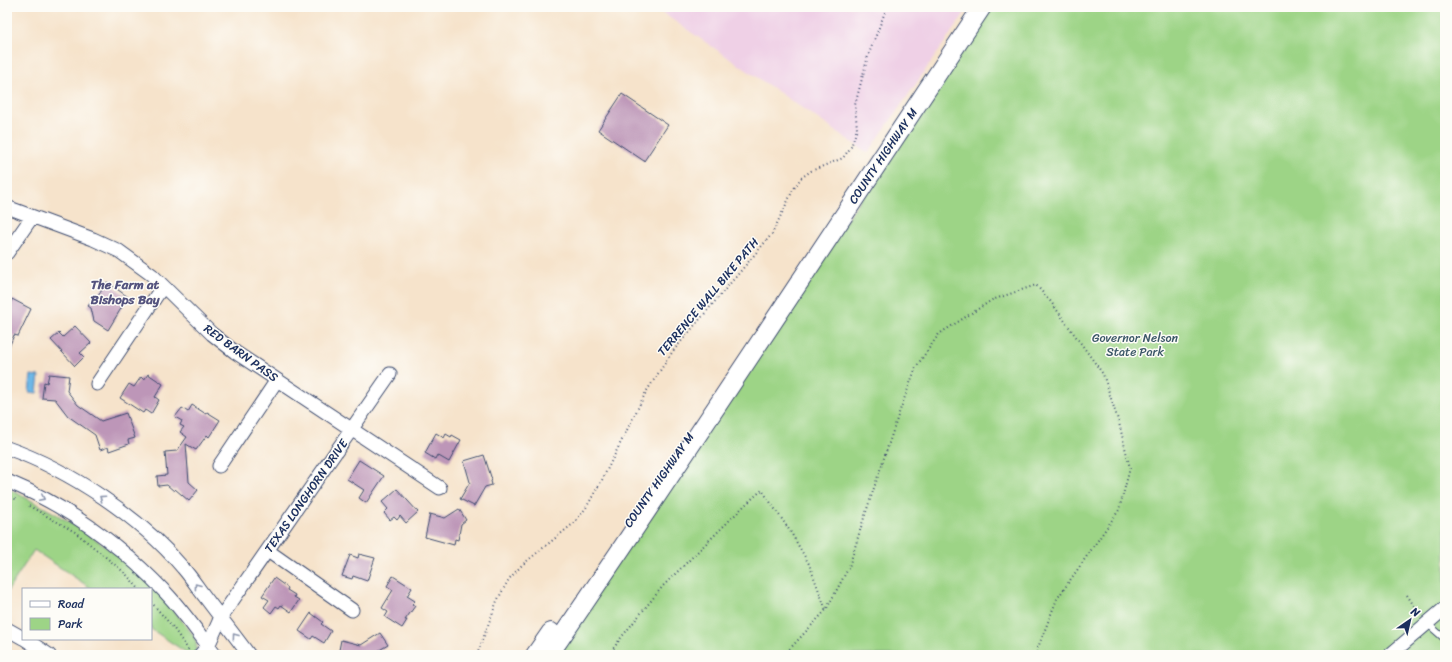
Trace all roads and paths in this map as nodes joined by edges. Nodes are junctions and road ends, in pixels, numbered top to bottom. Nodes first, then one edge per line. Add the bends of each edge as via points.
1 (887, 7) edge
2 (982, 7) edge
3 (7, 207) edge
4 (32, 217) junction
5 (7, 253) edge
6 (163, 286) junction
7 (390, 374) dead end
8 (277, 380) junction
9 (97, 384) dead end
10 (352, 430) junction
11 (7, 448) edge
12 (218, 466) dead end
13 (7, 481) edge
14 (440, 488) dead end
15 (7, 496) edge
16 (268, 550) junction
17 (138, 588) edge
18 (1407, 595) dead end
19 (152, 603) edge
20 (1445, 608) edge
21 (352, 610) dead end
22 (826, 610) junction
23 (221, 617) junction
24 (1428, 624) junction
25 (7, 629) edge
26 (22, 637) edge
27 (1445, 639) edge
28 (27, 640) edge
29 (207, 652) edge
30 (540, 652) edge
31 (49, 655) edge
32 (192, 655) edge
33 (249, 655) edge
34 (477, 655) edge
35 (609, 655) edge
36 (784, 655) edge
37 (1037, 655) edge
38 (1390, 655) edge

1 - 34 path, TERRENCE WALL BIKE PATH via 868,56 855,105 857,129 852,148 843,158 811,171 801,178 772,234 673,351 646,392 586,508 574,523 522,565 509,579 497,602
2 - 30 main road, COUNTY HIGHWAY M via 784,305 739,365
3 - 4 street, RED BARN PASS
4 - 5 street
4 - 6 street, RED BARN PASS via 119,251
6 - 8 street, RED BARN PASS via 212,334
6 - 9 street
7 - 10 street, TEXAS LONGHORN DRIVE
8 - 10 street, RED BARN PASS
8 - 12 street
10 - 14 street, RED BARN PASS
10 - 16 street, TEXAS LONGHORN DRIVE
23 -> 11 street via 184,568 131,520 101,497 66,476
13 -> 29 street via 66,511 112,544 166,593 186,616
15 - 17 path via 24,502 75,532 125,573
16 - 21 street
16 - 23 street, TEXAS LONGHORN DRIVE
18 - 24 path
19 - 32 path
20 - 24 street
22 - 35 path via 809,564 762,490 663,586
22 - 36 path
22 - 37 path via 849,567 916,367 939,334 992,300 1036,284 1102,374 1119,423 1130,468 1119,510 1057,599
23 - 29 street, TEXAS LONGHORN DRIVE
33 -> 23 street
24 - 27 lane
24 - 38 street
25 - 26 street
28 - 31 street

